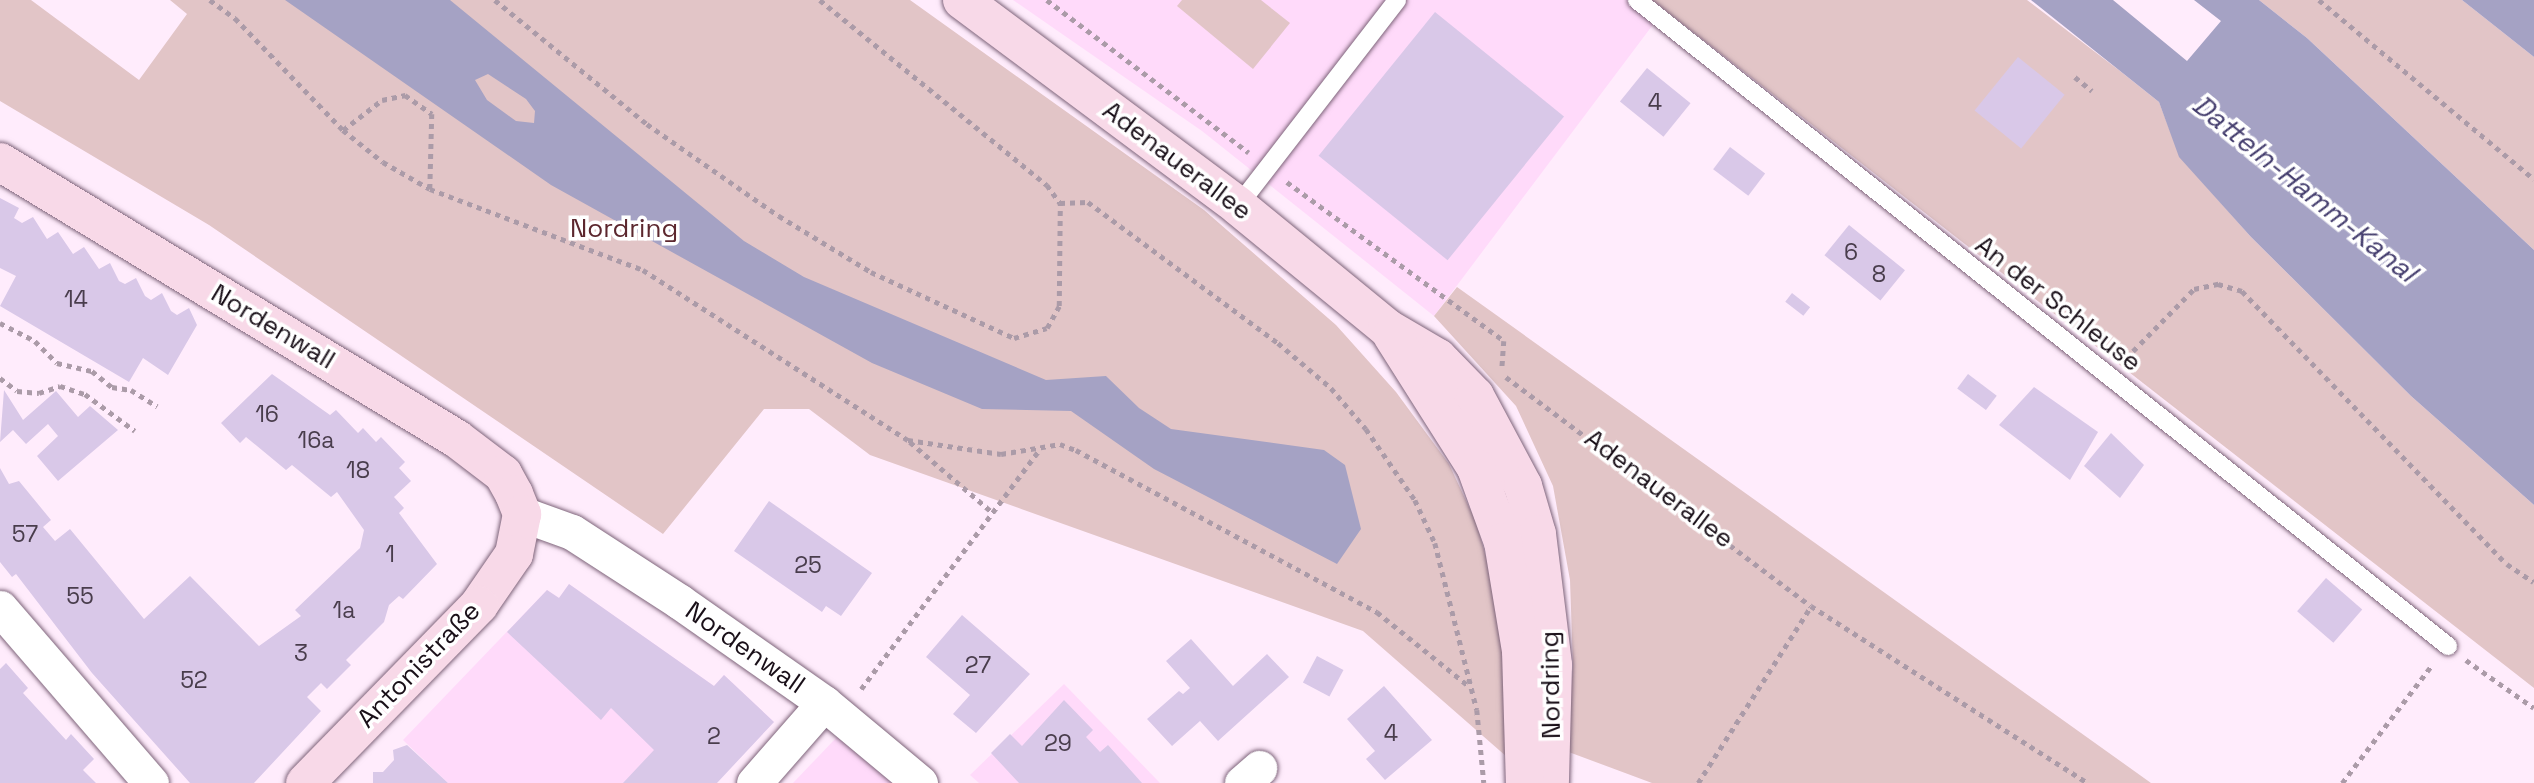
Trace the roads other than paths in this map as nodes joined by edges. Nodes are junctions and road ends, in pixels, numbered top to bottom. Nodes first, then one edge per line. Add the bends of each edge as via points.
1 (962, 0) edge
2 (1397, 0) edge
3 (1637, 0) edge
4 (0, 162) edge
5 (1238, 206) junction
6 (1387, 328) junction
7 (520, 525) junction
8 (1546, 587) joint
9 (0, 607) edge
10 (2448, 646) road end
11 (1524, 696) joint
12 (832, 710) junction
13 (151, 783) edge
14 (305, 783) edge
15 (754, 783) edge
16 (920, 783) edge
17 (1525, 783) edge
18 (1550, 783) edge

1 - 5 main road, Adenauerallee
2 - 5 lane
3 - 10 lane, An der Schleuse
4 - 7 main road, Nordenwall via 484,456 503,474
5 - 6 main road, Adenauerallee
6 - 8 main road, Adenauerallee via 1438,358 1475,396 1523,486
6 - 11 main road, Adenauerallee via 1465,449 1492,505 1512,581
7 - 12 street, Nordenwall via 552,522 595,547
7 - 14 main road, Antonistraße via 514,554 479,604
8 - 18 main road, Nordring via 1553,665
9 - 13 street
11 - 17 main road, Nordring
12 - 15 street
12 - 16 street, Nordenwall

